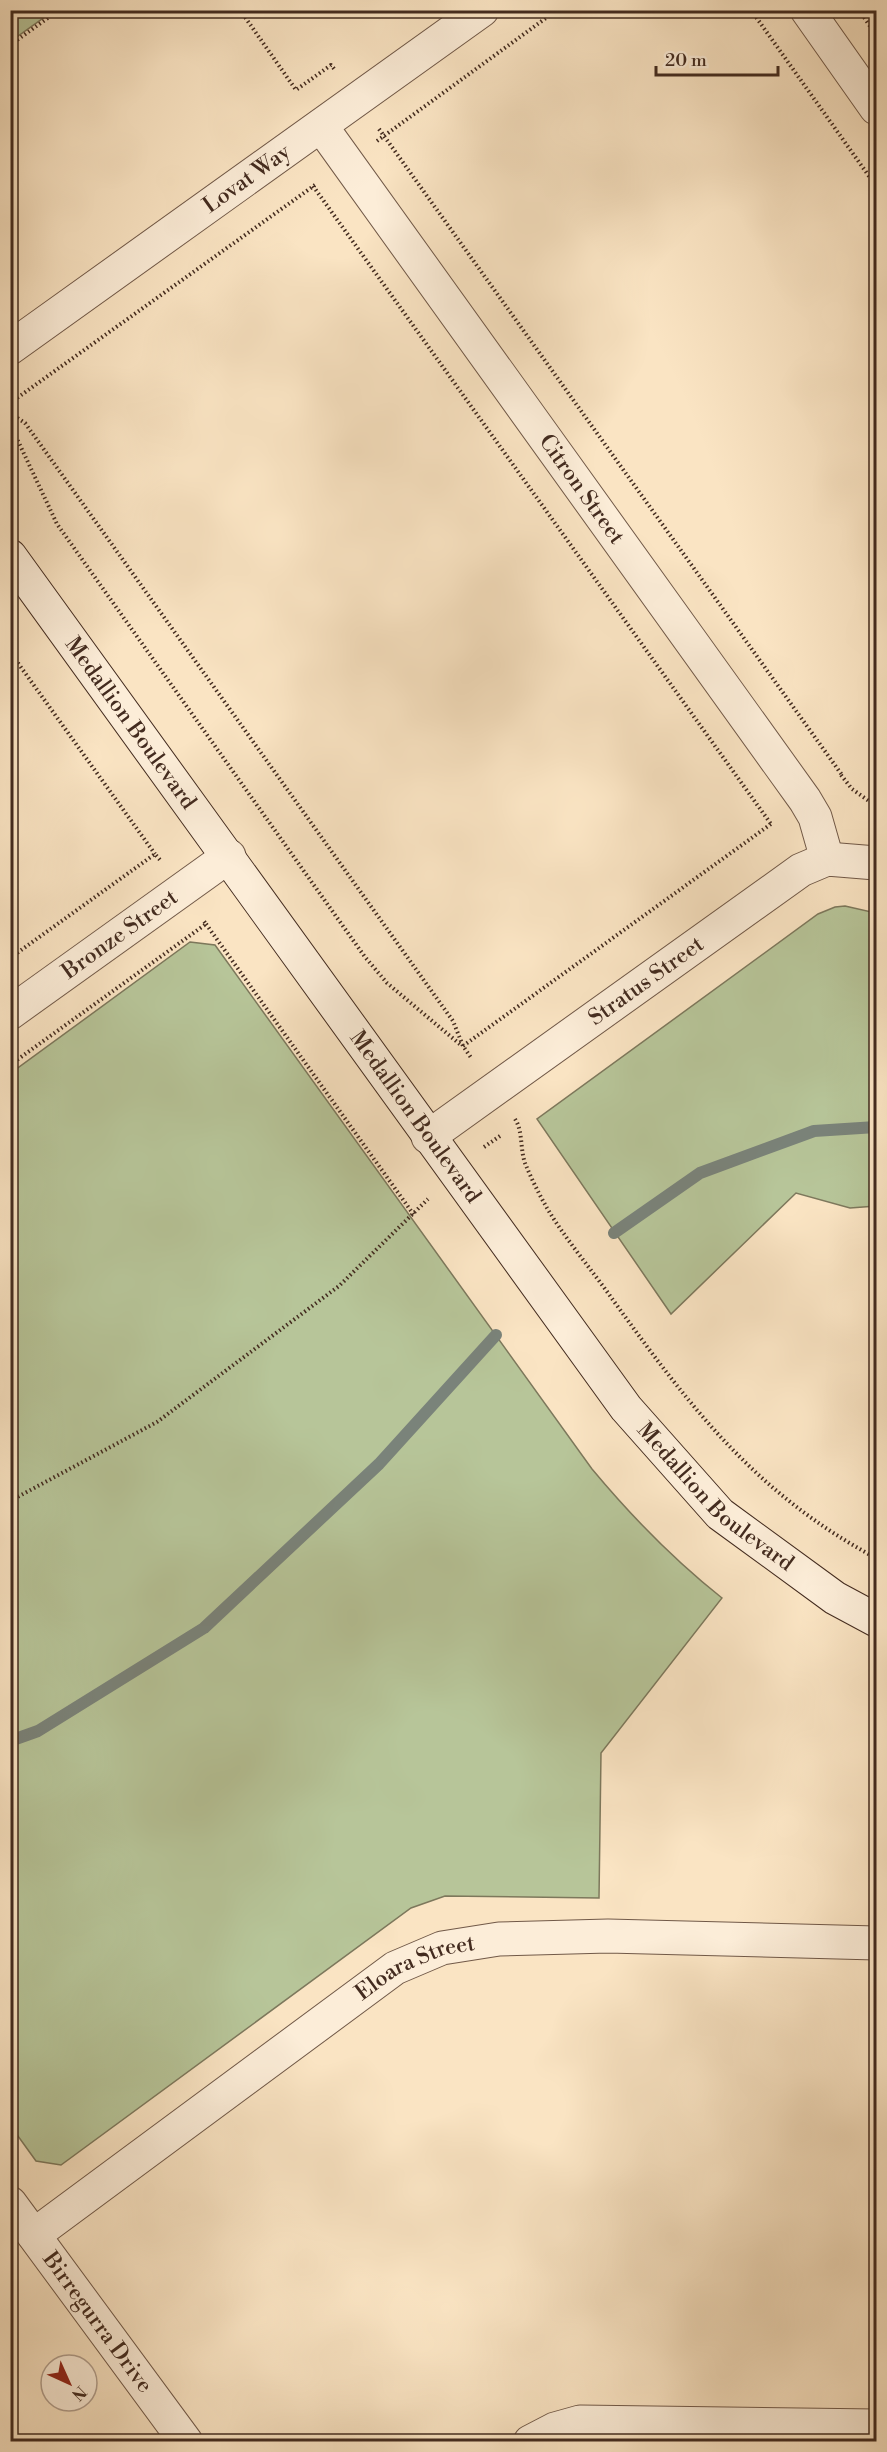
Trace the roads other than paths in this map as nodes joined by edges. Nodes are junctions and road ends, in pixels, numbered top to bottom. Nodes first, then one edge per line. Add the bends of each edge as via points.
1 (482, 10) edge
2 (807, 10) edge
3 (876, 108) edge
4 (321, 126) junction
5 (10, 348) edge
6 (10, 556) edge
7 (229, 856) junction
8 (827, 859) junction
9 (876, 863) edge
10 (10, 1013) edge
11 (428, 1137) junction
12 (876, 1620) edge
13 (876, 1943) edge
14 (10, 2203) edge
15 (34, 2235) junction
16 (876, 2426) edge
17 (186, 2442) edge
18 (530, 2442) edge

1 - 4 street, Lovat Way
2 - 3 street
4 - 5 street, Lovat Way
4 - 8 street, Citron Street via 805,800 818,825
6 - 7 street, Medallion Boulevard
7 - 10 street, Bronze Street
7 - 11 street, Medallion Boulevard
8 - 9 street, Stratus Street
8 - 11 street, Stratus Street via 801,870 768,892
11 - 12 street, Medallion Boulevard via 626,1408 720,1514 835,1598
13 - 15 street, Eloara Street via 608,1936 499,1939 442,1948 395,1968
14 - 15 street, Birregurra Drive
15 - 17 street, Birregurra Drive
16 - 18 street via 580,2422

